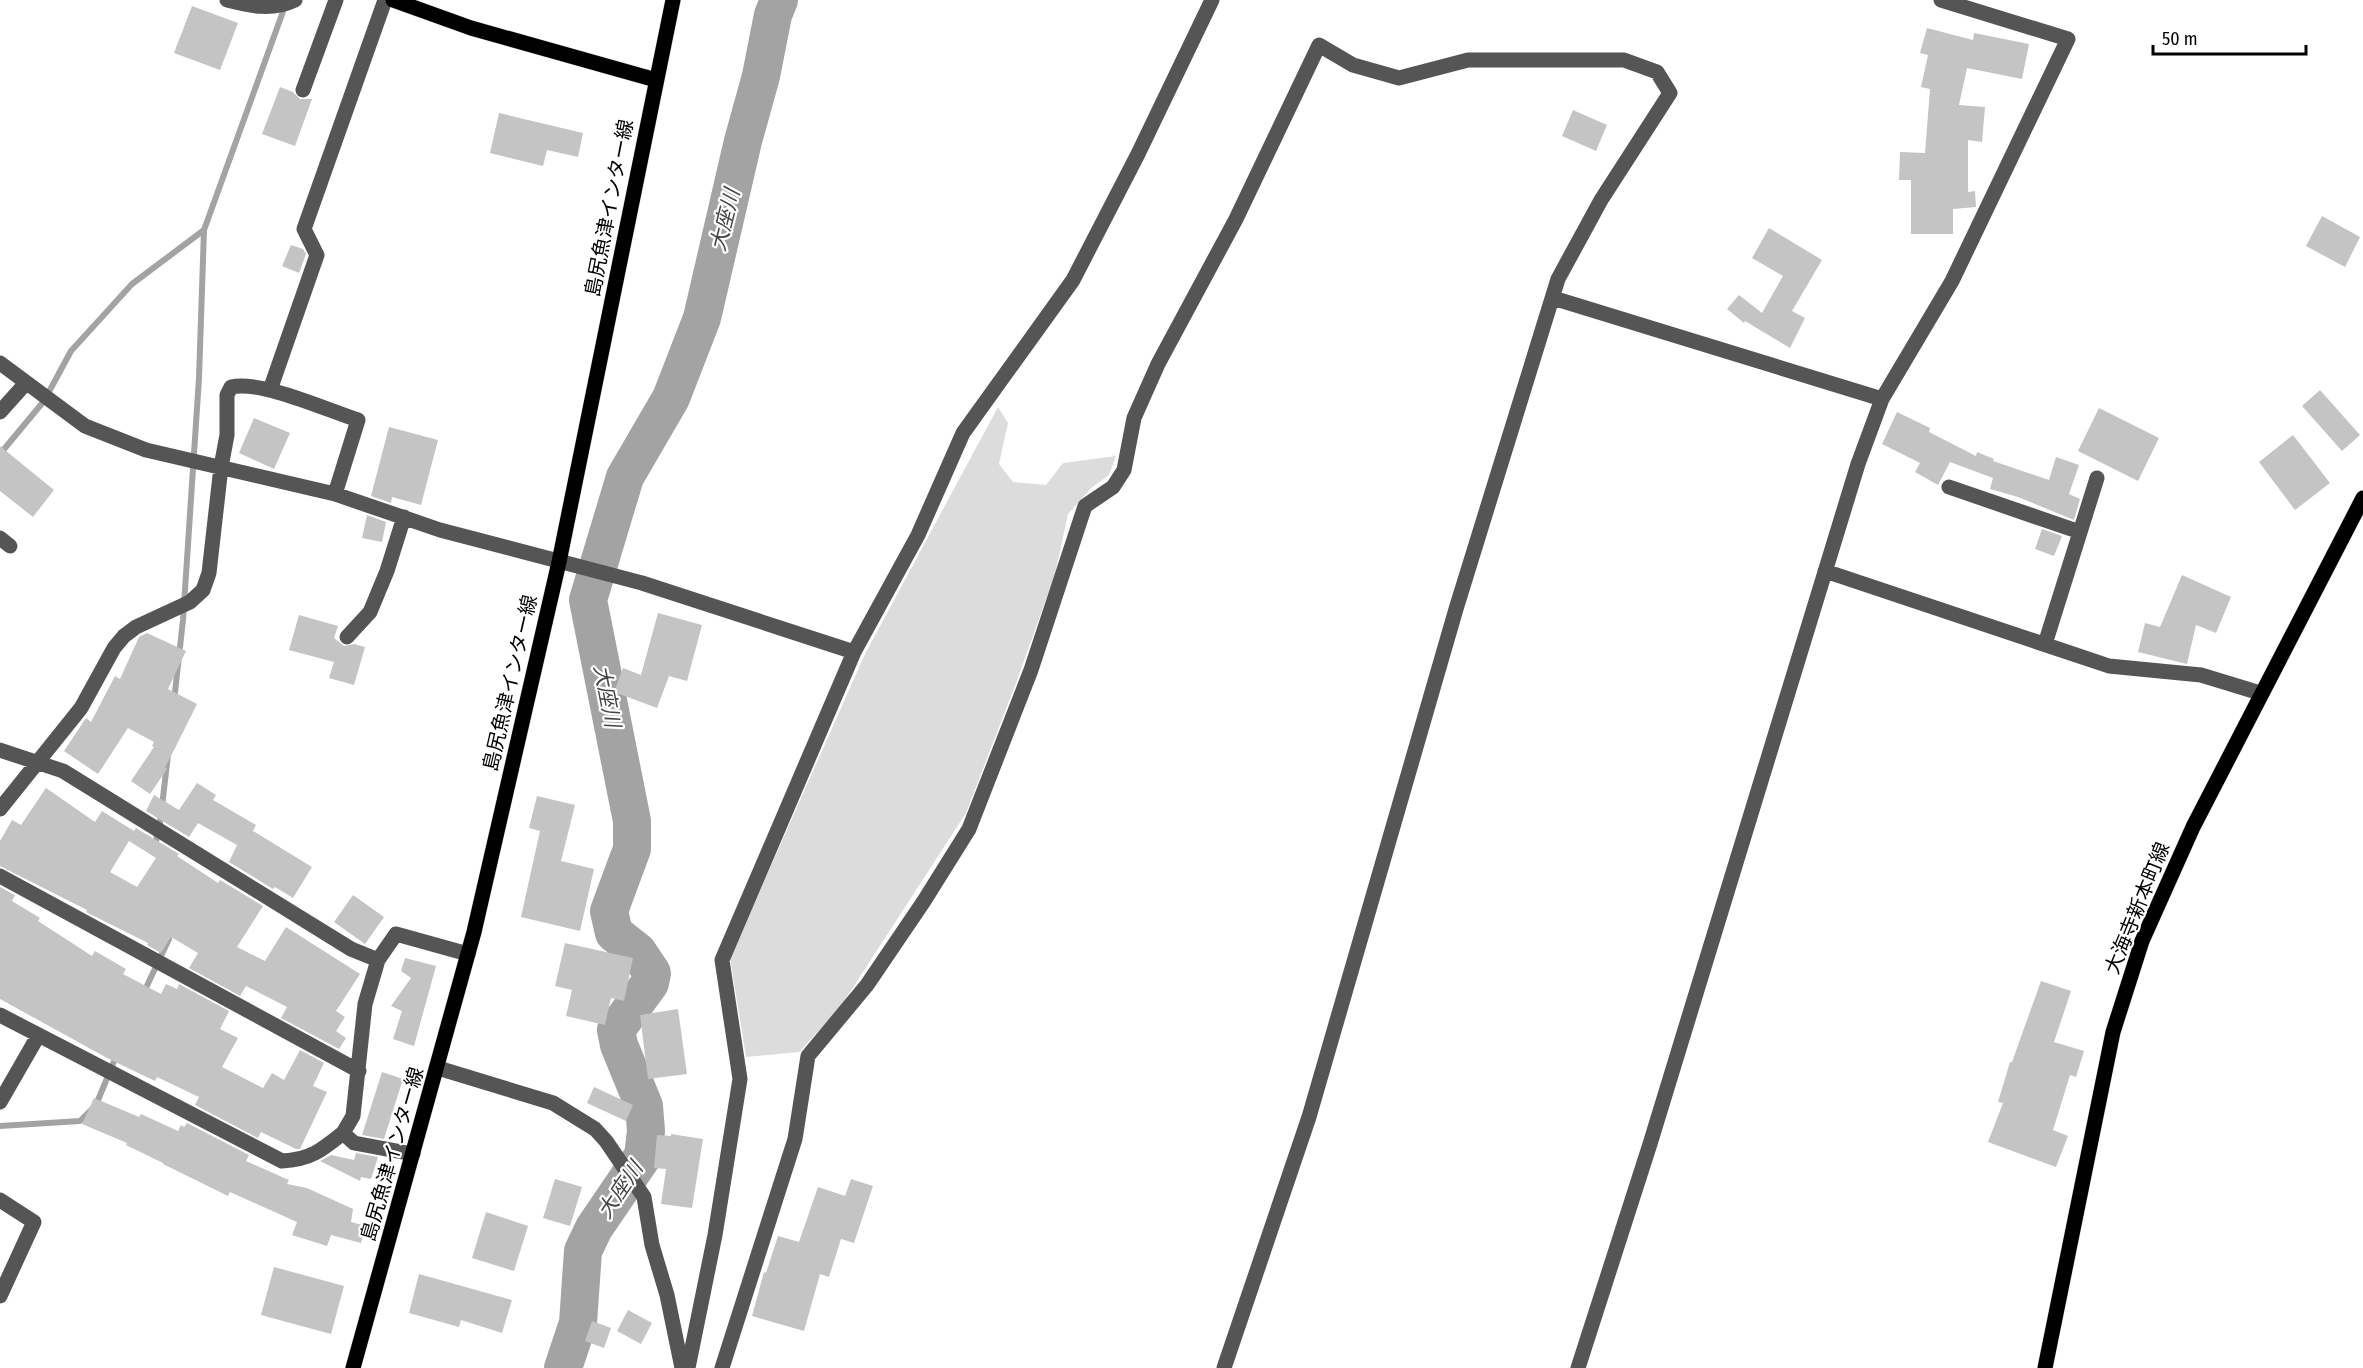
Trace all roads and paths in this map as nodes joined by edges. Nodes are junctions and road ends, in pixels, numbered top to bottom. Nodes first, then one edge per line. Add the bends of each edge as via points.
1 (227, 0) edge
2 (295, 0) edge
3 (336, 0) edge
4 (385, 0) edge
5 (393, 0) edge
6 (673, 0) edge
7 (1212, 0) edge
8 (1941, 0) edge
9 (656, 80) junction
10 (303, 90) dead end
11 (1553, 298) junction
12 (0, 363) edge
13 (26, 383) junction
14 (270, 390) junction
15 (1882, 399) junction
16 (0, 412) edge
17 (221, 467) junction
18 (2097, 478) dead end
19 (1948, 487) dead end
20 (335, 494) junction
21 (2363, 498) edge
22 (404, 517) junction
23 (2080, 532) junction
24 (559, 562) junction
25 (1825, 571) junction
26 (347, 637) dead end
27 (2045, 644) junction
28 (854, 652) junction
29 (2260, 693) junction
30 (0, 750) edge
31 (37, 762) junction
32 (0, 809) edge
33 (0, 876) edge
34 (468, 954) junction
35 (378, 960) junction
36 (0, 1015) edge
37 (38, 1036) junction
38 (438, 1068) junction
39 (359, 1071) junction
40 (0, 1102) edge
41 (343, 1133) junction
42 (413, 1154) junction
43 (0, 1200) edge
44 (0, 1296) edge
45 (353, 1368) edge
46 (682, 1368) edge
47 (688, 1368) edge
48 (722, 1368) edge
49 (1224, 1368) edge
50 (1578, 1368) edge
51 (2045, 1368) edge

1 - 2 street via 253,7 282,6
3 - 10 street
4 - 14 street via 304,230 318,255
5 - 9 main road via 471,28
6 - 9 main road, 島尻魚津インター線
7 - 28 street via 1073,280 963,433 918,535
8 - 15 street via 2068,39 1952,281
9 - 24 main road, 島尻魚津インター線
11 - 15 street
11 - 48 street via 1558,279 1601,200 1670,93 1658,72 1624,60 1468,60 1399,78 1353,65 1319,45 1236,219 1158,364 1134,418 1124,470 1113,487 1085,506 1030,670 969,829 867,985 808,1056 795,1139
11 - 49 street via 1533,352 1456,609 1309,1117
12 - 13 street
13 - 16 street
13 - 17 street via 85,426 146,450
14 - 17 street via 242,384 231,387
14 - 20 street via 358,420
15 - 25 street
17 - 20 street
17 - 31 street via 209,573 203,590 190,602 124,636 81,708
18 - 23 street
19 - 23 street
20 - 22 street
21 - 29 main road, 大海寺新本町線
22 - 24 street
22 - 26 street via 370,612
23 - 27 street
24 - 28 street via 642,583
24 - 34 main road, 島尻魚津インター線
25 - 27 street
25 - 50 street
27 - 29 street via 2109,666 2201,675
28 - 47 street via 722,960 740,1079 715,1235
29 - 51 main road, 大海寺新本町線 via 2142,941 2113,1032
30 - 31 street
31 - 32 street
31 - 35 street via 63,771 351,949
33 - 39 street
34 - 35 street via 396,934
34 - 38 main road, 島尻魚津インター線
35 - 39 street via 365,1004
36 - 37 street
37 - 40 street
37 - 41 street via 282,1161 318,1153
38 - 42 main road, 島尻魚津インター線
38 - 46 street via 553,1103 595,1129 606,1141 644,1197
39 - 41 street via 353,1116
41 - 42 street via 354,1143
42 - 45 main road, 島尻魚津インター線
43 - 44 street via 34,1222

